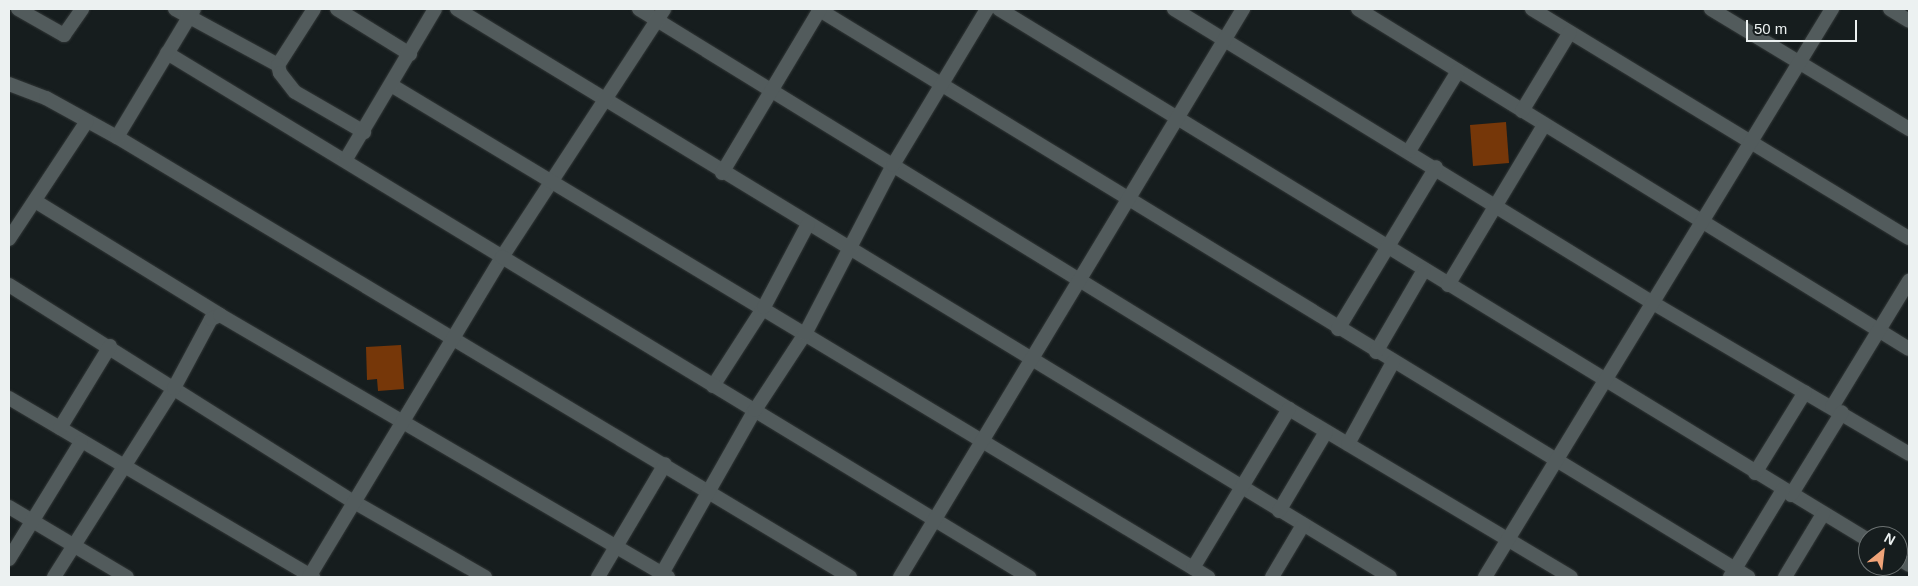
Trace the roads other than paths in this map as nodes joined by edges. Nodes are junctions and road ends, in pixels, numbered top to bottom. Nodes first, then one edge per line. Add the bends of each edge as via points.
1 (18, 9) edge
2 (82, 9) edge
3 (175, 9) edge
4 (314, 9) edge
5 (337, 9) edge
6 (434, 9) edge
7 (457, 9) edge
8 (639, 9) edge
9 (819, 9) edge
10 (987, 9) edge
11 (1000, 9) edge
12 (1174, 9) edge
13 (1243, 9) edge
14 (1358, 9) edge
15 (1532, 9) edge
16 (1711, 9) edge
17 (1832, 9) edge
18 (1890, 9) edge
19 (191, 13) edge
20 (660, 14) edge
21 (1909, 21) edge
22 (1570, 32) junction
23 (1225, 40) junction
24 (167, 53) junction
25 (410, 54) junction
26 (1801, 62) junction
27 (278, 65) junction
28 (1458, 71) junction
29 (943, 82) junction
30 (9, 84) edge
31 (391, 85) junction
32 (771, 91) junction
33 (606, 102) junction
34 (1522, 111) junction
35 (1178, 120) junction
36 (88, 121) junction
37 (1544, 125) junction
38 (1909, 129) edge
39 (364, 132) junction
40 (117, 137) junction
41 (1750, 144) junction
42 (1410, 151) junction
43 (346, 160) junction
44 (893, 165) junction
45 (1436, 167) junction
46 (722, 173) junction
47 (554, 180) junction
48 (1129, 197) junction
49 (35, 201) junction
50 (1496, 204) junction
51 (1703, 223) junction
52 (808, 224) junction
53 (1909, 238) edge
54 (9, 240) edge
55 (849, 248) junction
56 (1387, 248) junction
57 (502, 257) junction
58 (1424, 270) junction
59 (1080, 280) junction
60 (1909, 281) edge
61 (9, 285) edge
62 (1448, 285) junction
63 (1653, 303) junction
64 (764, 307) junction
65 (220, 315) junction
66 (1338, 329) junction
67 (1880, 331) junction
68 (804, 334) junction
69 (452, 338) junction
70 (110, 346) junction
71 (1909, 349) edge
72 (1376, 352) junction
73 (1032, 358) junction
74 (1393, 362) junction
75 (1605, 380) junction
76 (713, 386) junction
77 (174, 388) junction
78 (1805, 392) junction
79 (9, 398) edge
80 (1288, 409) junction
81 (755, 410) junction
82 (1837, 410) junction
83 (403, 420) junction
84 (60, 428) junction
85 (1326, 432) junction
86 (81, 442) junction
87 (980, 442) junction
88 (1348, 444) junction
89 (1909, 454) edge
90 (1557, 459) junction
91 (665, 464) junction
92 (125, 468) junction
93 (1755, 473) junction
94 (1241, 488) junction
95 (709, 492) junction
96 (1787, 492) junction
97 (354, 502) junction
98 (9, 507) edge
99 (1279, 511) junction
100 (1823, 514) junction
101 (935, 518) junction
102 (32, 521) junction
103 (1303, 526) junction
104 (1858, 534) edge
105 (1508, 539) junction
106 (617, 545) junction
107 (74, 546) junction
108 (9, 559) edge
109 (1193, 568) junction
110 (1733, 573) edge
111 (663, 576) edge
112 (54, 577) edge
113 (127, 577) edge
114 (311, 577) edge
115 (485, 577) edge
116 (598, 577) edge
117 (850, 577) edge
118 (900, 577) edge
119 (1029, 577) edge
120 (1208, 577) edge
121 (1272, 577) edge
122 (1390, 577) edge
123 (1485, 577) edge
124 (1571, 577) edge
125 (1748, 577) edge
126 (1785, 577) edge

1 - 2 street via 64,35
3 - 19 street
4 - 27 street
5 - 25 street
6 - 25 street
7 - 33 street
8 - 20 street
9 - 29 street
9 - 32 street
10 - 29 street
11 - 35 street
12 - 23 street
13 - 23 street
14 - 28 street
15 - 22 street
16 - 26 street
17 - 26 street
18 - 21 street
19 - 24 street
19 - 27 street
20 - 32 street
20 - 33 street
22 - 34 street
22 - 41 street
23 - 35 street
23 - 42 street
24 - 40 street
24 - 43 street
25 - 31 street
26 - 38 street
26 - 41 street
27 - 39 street via 285,83 295,92
28 - 34 street
28 - 42 street
29 - 44 street
29 - 48 street
30 - 36 street
31 - 39 street
31 - 47 street
32 - 44 street
32 - 46 street
33 - 46 street
33 - 47 street
34 - 37 street
35 - 48 street
35 - 56 street
36 - 40 street
36 - 49 street
37 - 50 street
37 - 51 street
39 - 43 street
40 - 69 street
41 - 51 street
41 - 53 street
42 - 45 street
43 - 57 street
44 - 55 street
44 - 59 street
45 - 50 street
45 - 56 street
46 - 52 street
47 - 57 street
47 - 64 street
48 - 59 street
48 - 66 street
49 - 54 street
49 - 65 street
50 - 62 street
50 - 63 street
51 - 63 street
51 - 67 street
52 - 55 street
52 - 64 street
55 - 68 street
55 - 73 street
56 - 58 street
56 - 66 street
57 - 69 street
57 - 76 street
58 - 62 street
58 - 72 street
59 - 73 street
59 - 80 street
60 - 67 street
61 - 70 street
62 - 75 street
63 - 75 street
63 - 78 street
64 - 68 street
64 - 76 street
65 - 77 street via 211,318
65 - 83 street
66 - 72 street
67 - 71 street
67 - 82 street
68 - 81 street
68 - 87 street
69 - 83 street
69 - 91 street
70 - 77 street
70 - 84 street
72 - 74 street
73 - 87 street
73 - 94 street
74 - 88 street
74 - 90 street
75 - 90 street
75 - 93 street
76 - 81 street
77 - 92 street
77 - 97 street
78 - 82 street
78 - 93 street
79 - 84 street
80 - 85 street
80 - 94 street
81 - 95 street
81 - 101 street
82 - 89 street
82 - 96 street
83 - 97 street
83 - 106 street
84 - 86 street
85 - 88 street
85 - 99 street
86 - 92 street
86 - 102 street
87 - 101 street
87 - 109 street
88 - 105 street
90 - 105 street
90 - 110 street
91 - 95 street
91 - 106 street
92 - 107 street
92 - 114 street
93 - 96 street
94 - 99 street
94 - 109 street
95 - 111 street
95 - 117 street
96 - 100 street
96 - 110 street
97 - 114 street
97 - 115 street
98 - 102 street
99 - 103 street
100 - 104 street
100 - 126 street
101 - 118 street
101 - 119 street
102 - 107 street
102 - 108 street
103 - 121 street
103 - 122 street
105 - 123 street
105 - 124 street
106 - 111 street
106 - 116 street
107 - 112 street
107 - 113 street
109 - 120 street
110 - 125 street

